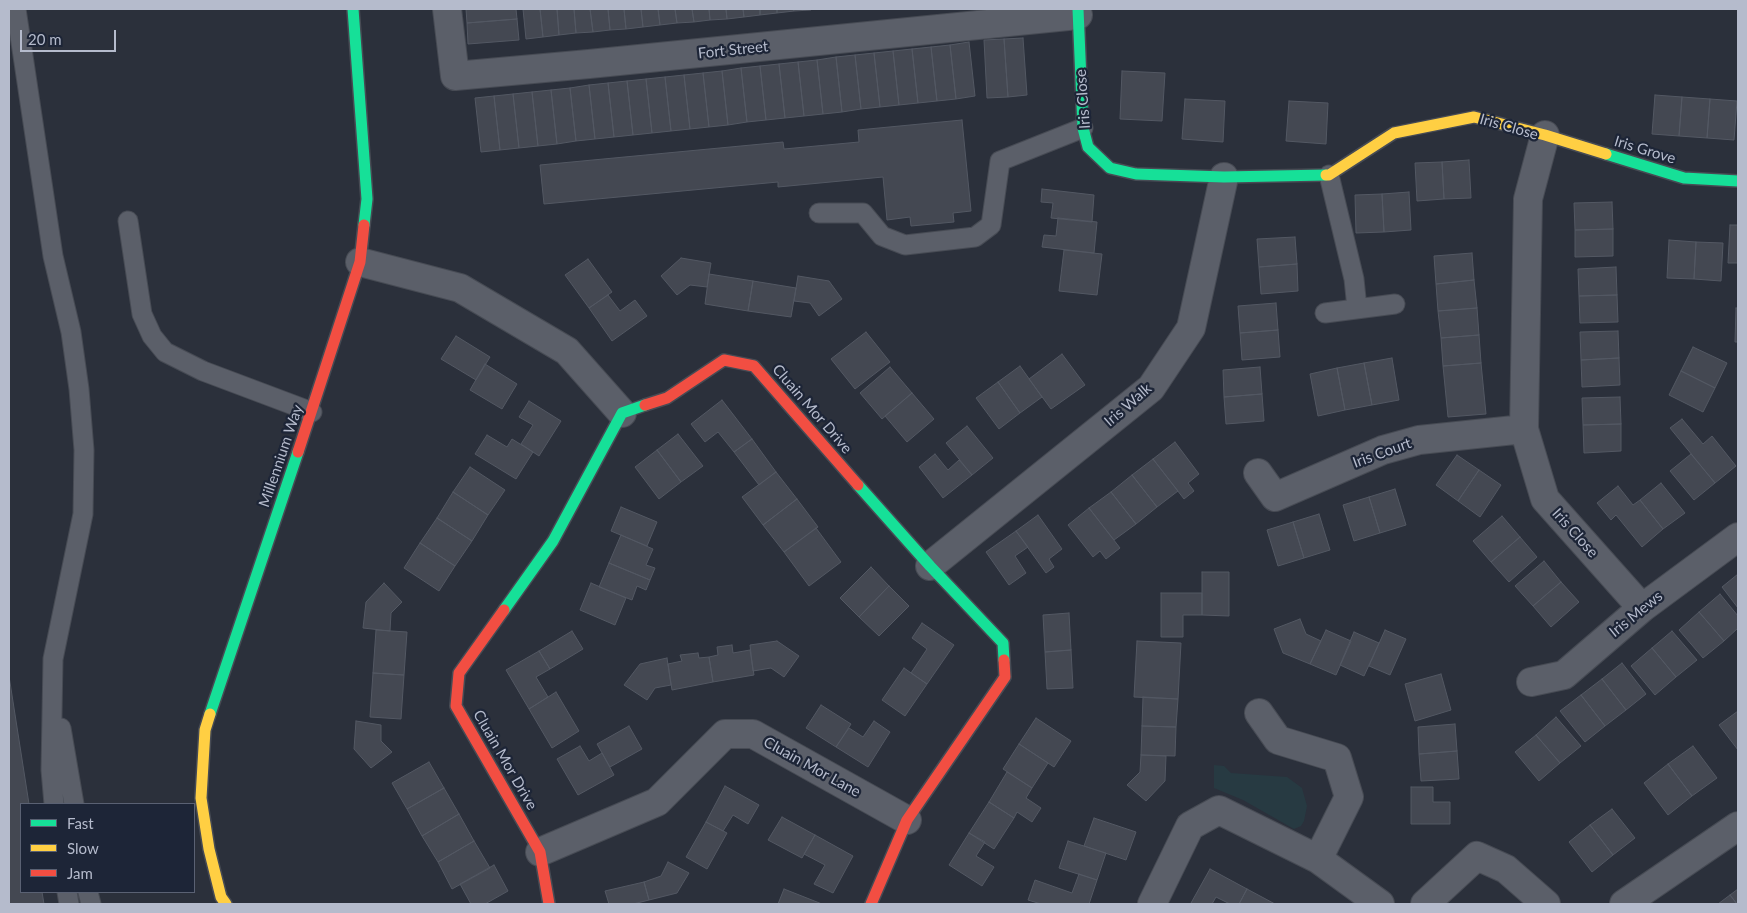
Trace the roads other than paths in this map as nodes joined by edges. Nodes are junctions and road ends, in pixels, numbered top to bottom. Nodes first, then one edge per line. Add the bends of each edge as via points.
1 (16, 9) edge
2 (353, 9) edge
3 (447, 9) edge
4 (1078, 12) edge
5 (1083, 128) junction
6 (1544, 135) junction
7 (1329, 175) junction
8 (1224, 177) junction
9 (1738, 181) edge
10 (819, 213) dead end
11 (128, 221) dead end
12 (360, 262) junction
13 (1395, 304) dead end
14 (1357, 308) junction
15 (1325, 313) dead end
16 (312, 412) junction
17 (622, 413) junction
18 (1524, 429) junction
19 (1258, 473) dead end
20 (1738, 537) edge
21 (930, 566) junction
22 (1642, 608) junction
23 (53, 682) junction
24 (1531, 682) dead end
25 (1259, 713) dead end
26 (54, 803) edge
27 (74, 803) edge
28 (907, 820) junction
29 (1738, 826) edge
30 (540, 852) junction
31 (1318, 859) junction
32 (226, 904) edge
33 (549, 904) edge
34 (872, 904) edge
35 (1152, 904) edge
36 (1380, 904) edge
37 (1425, 904) edge
38 (1546, 904) edge
39 (1624, 904) edge

1 - 23 lane via 53,256 80,389 84,450 83,514 53,659
2 - 12 street, Millennium Way via 367,200
3 - 4 street, Fort Street via 455,76
4 - 5 street, Iris Close
5 - 8 street, Iris Close via 1088,147 1110,168 1136,174
5 - 10 lane via 1000,161 991,225 976,237 905,245 882,236 863,213
6 - 7 street, Iris Close via 1474,117 1394,133
6 - 9 street, Iris Grove via 1684,178
6 - 18 street, Iris Close via 1528,199
7 - 8 street, Iris Close
7 - 14 lane via 1354,279
8 - 21 street, Iris Walk via 1191,328 1151,388
11 - 16 lane via 142,314 152,336 165,352
12 - 16 street, Millennium Way
12 - 17 street via 460,288 567,352
13 - 14 lane
14 - 15 lane
16 - 32 street, Millennium Way via 205,730 201,798 209,849
17 - 21 street, Cluain Mor Drive via 667,398 724,360 754,366
17 - 30 street, Cluain Mor Drive via 553,541 459,673 456,706
18 - 19 street, Iris Court via 1419,440 1383,450 1275,497
18 - 22 street, Iris Close via 1545,499
20 - 22 street, Iris Mews
21 - 28 street, Cluain Mor Drive via 1003,643 1005,677
22 - 24 street, Iris Mews via 1564,675
23 - 26 lane via 51,770
23 - 27 lane
25 - 31 street via 1278,740 1337,758 1349,797
28 - 30 street, Cluain Mor Lane via 753,734 725,734 657,802
28 - 34 street, Cluain Mor Drive
29 - 39 street
30 - 33 street, Cluain Mor Drive
31 - 35 street via 1219,810 1190,826
31 - 36 street
37 - 38 street via 1476,856 1506,869

